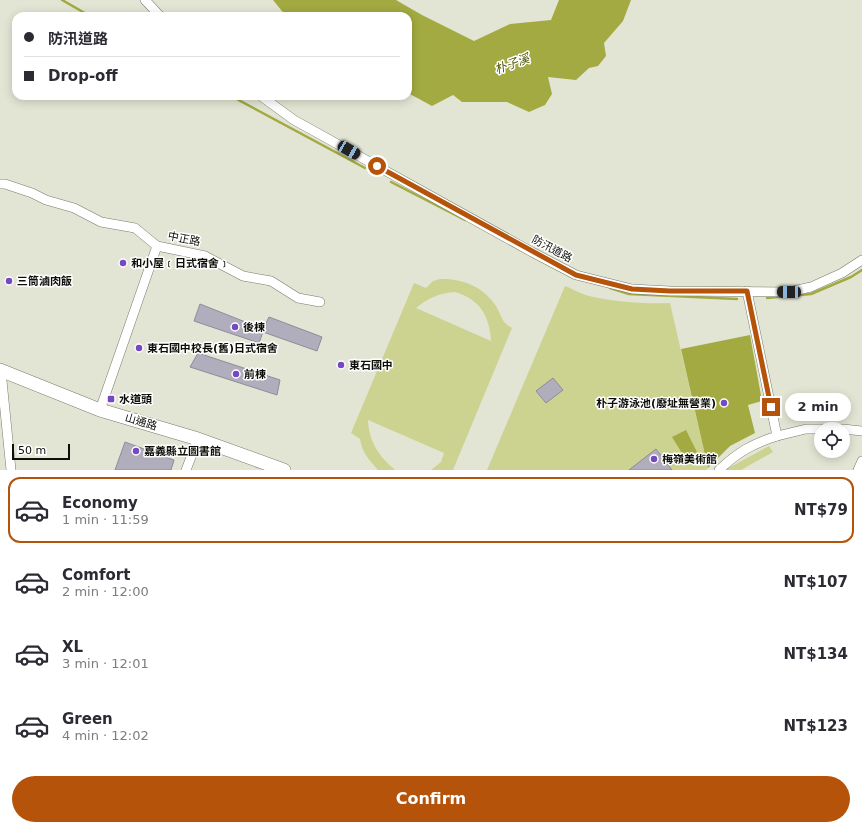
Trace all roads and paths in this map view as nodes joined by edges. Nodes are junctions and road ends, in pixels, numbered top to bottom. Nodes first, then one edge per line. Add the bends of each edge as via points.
1 (145, 0) edge
2 (156, 12) edge
3 (266, 100) edge
4 (0, 184) edge
5 (157, 246) junction
6 (862, 260) edge
7 (747, 291) junction
8 (320, 302) dead end
9 (0, 367) edge
10 (100, 410) junction
11 (814, 429) edge
12 (850, 430) edge
13 (862, 431) edge
14 (777, 436) junction
15 (198, 439) junction
16 (862, 461) edge
17 (11, 470) edge
18 (186, 470) edge
19 (284, 470) edge
20 (719, 470) edge
21 (858, 470) edge

1 - 2 street
3 - 7 street, 防汛道路 via 294,120 576,275 632,289
4 - 5 street, 中正路 via 74,208 101,222 135,228
5 - 8 street, 中正路 via 205,256 243,276 271,281 298,298
5 - 10 street
6 - 7 street, 防汛道路 via 842,273 811,287 789,292
7 - 14 street
9 - 10 main road, 山通路
9 - 17 street
10 - 15 main road, 山通路
11 - 14 street
12 - 13 street
14 - 20 street via 757,442 734,456
15 - 18 street
15 - 19 main road, 山通路
16 - 21 street

